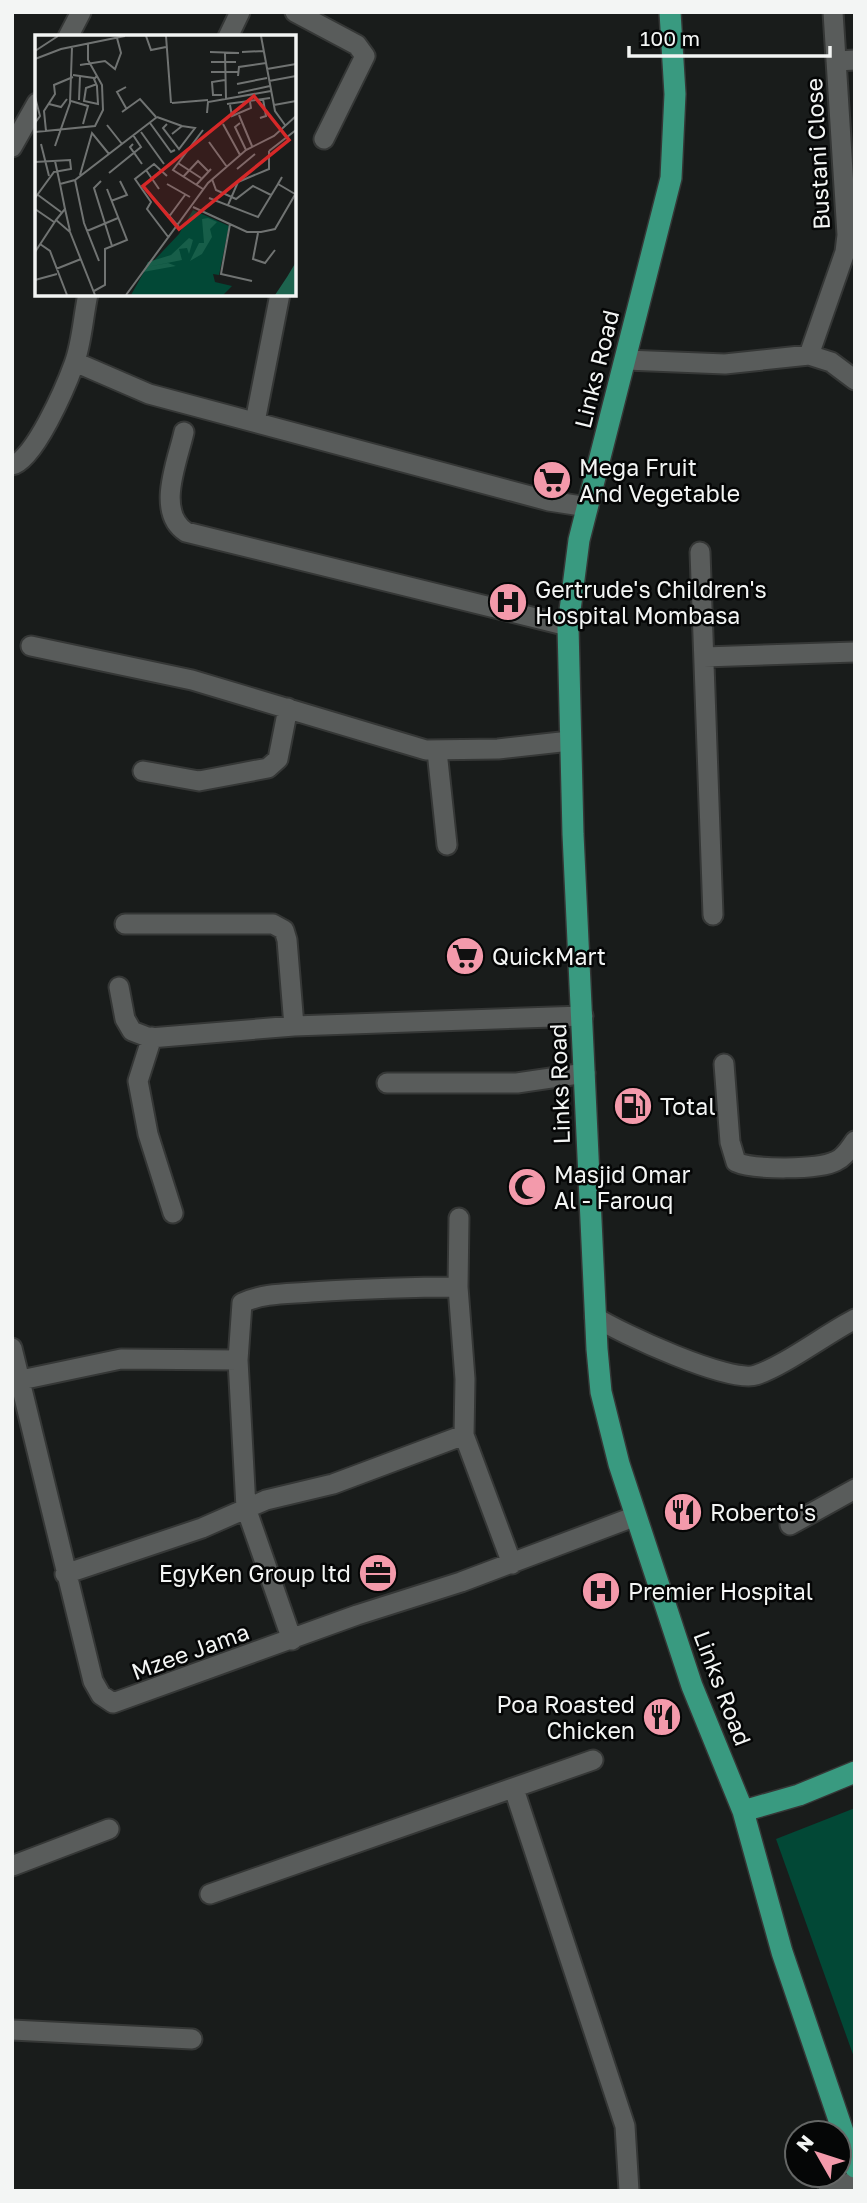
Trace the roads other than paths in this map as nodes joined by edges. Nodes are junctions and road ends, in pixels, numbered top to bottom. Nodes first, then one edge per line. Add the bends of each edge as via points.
1 (80, 12) edge
2 (240, 12) edge
3 (295, 12) edge
4 (670, 12) edge
5 (833, 12) edge
6 (69, 35) edge
7 (229, 35) edge
8 (845, 60) edge
9 (35, 108) edge
10 (324, 139) dead end
11 (12, 147) edge
12 (848, 154) edge
13 (88, 296) edge
14 (280, 296) edge
15 (808, 355) junction
16 (626, 360) junction
17 (75, 362) junction
18 (855, 380) edge
19 (255, 422) junction
20 (184, 432) dead end
21 (12, 466) edge
22 (588, 507) junction
23 (699, 552) dead end
24 (568, 626) junction
25 (31, 646) dead end
26 (855, 652) edge
27 (704, 657) junction
28 (288, 708) junction
29 (570, 741) junction
30 (437, 751) junction
31 (143, 771) dead end
32 (447, 845) dead end
33 (713, 915) dead end
34 (125, 924) dead end
35 (119, 987) dead end
36 (583, 1016) junction
37 (294, 1026) junction
38 (152, 1037) junction
39 (724, 1064) dead end
40 (585, 1073) junction
41 (387, 1083) dead end
42 (855, 1141) edge
43 (173, 1213) dead end
44 (459, 1218) dead end
45 (458, 1287) junction
46 (595, 1317) junction
47 (855, 1319) edge
48 (12, 1348) edge
49 (238, 1360) junction
50 (21, 1380) junction
51 (464, 1435) junction
52 (855, 1489) edge
53 (246, 1508) junction
54 (636, 1516) junction
55 (790, 1525) dead end
56 (512, 1564) junction
57 (65, 1574) junction
58 (292, 1640) junction
59 (593, 1760) dead end
60 (855, 1772) edge
61 (514, 1789) junction
62 (743, 1811) junction
63 (109, 1829) dead end
64 (12, 1866) edge
65 (210, 1894) dead end
66 (12, 2030) edge
67 (192, 2039) dead end
68 (855, 2167) edge
69 (855, 2181) edge
70 (629, 2191) edge
71 (828, 2191) edge

1 - 6 street
2 - 7 street
3 - 10 street via 357,45 365,56
4 - 16 main road, Links Road via 675,94 671,178
5 - 8 street, Bustani Close
8 - 12 street, Bustani Close
9 - 11 street
12 - 15 street, Bustani Close via 846,244
13 - 17 street
14 - 19 street
15 - 16 street via 725,364
15 - 18 street via 831,362
16 - 22 main road, Links Road
17 - 19 street via 149,394
17 - 21 street via 27,456
19 - 22 street
20 - 24 street via 170,500 173,518 186,532
22 - 24 main road, Links Road
23 - 27 street
24 - 29 main road, Links Road
25 - 28 street via 192,680
26 - 27 street
27 - 33 street
28 - 30 street
28 - 31 street via 278,759 268,768 199,780
29 - 30 street
29 - 36 main road, Links Road
30 - 32 street
34 - 37 street via 280,927 288,940
35 - 38 street via 132,1031
36 - 37 street
36 - 40 main road, Links Road
37 - 38 street
38 - 43 street via 138,1080 148,1134
39 - 42 street via 730,1142 736,1162 751,1167 828,1165 844,1156
40 - 41 street via 517,1083
40 - 46 main road, Links Road
44 - 45 street
45 - 49 street via 372,1288 250,1299 242,1303 239,1312
45 - 51 street
46 - 47 street via 713,1369 744,1377 762,1373
46 - 54 main road, Links Road via 606,1418
48 - 50 street, Mzee Jama
49 - 50 street via 121,1359
49 - 53 street
50 - 57 street, Mzee Jama
51 - 53 street via 332,1484
51 - 56 street
52 - 55 street
53 - 57 street via 202,1528
53 - 58 street
54 - 56 street, Mzee Jama
54 - 62 main road, Links Road via 692,1686
56 - 58 street, Mzee Jama
57 - 58 street, Mzee Jama via 93,1681 100,1695 113,1703
59 - 61 street
60 - 62 main road
61 - 65 street
61 - 70 street via 625,2126
62 - 68 main road, Links Road via 782,1952
63 - 64 street
66 - 67 street
69 - 71 street

